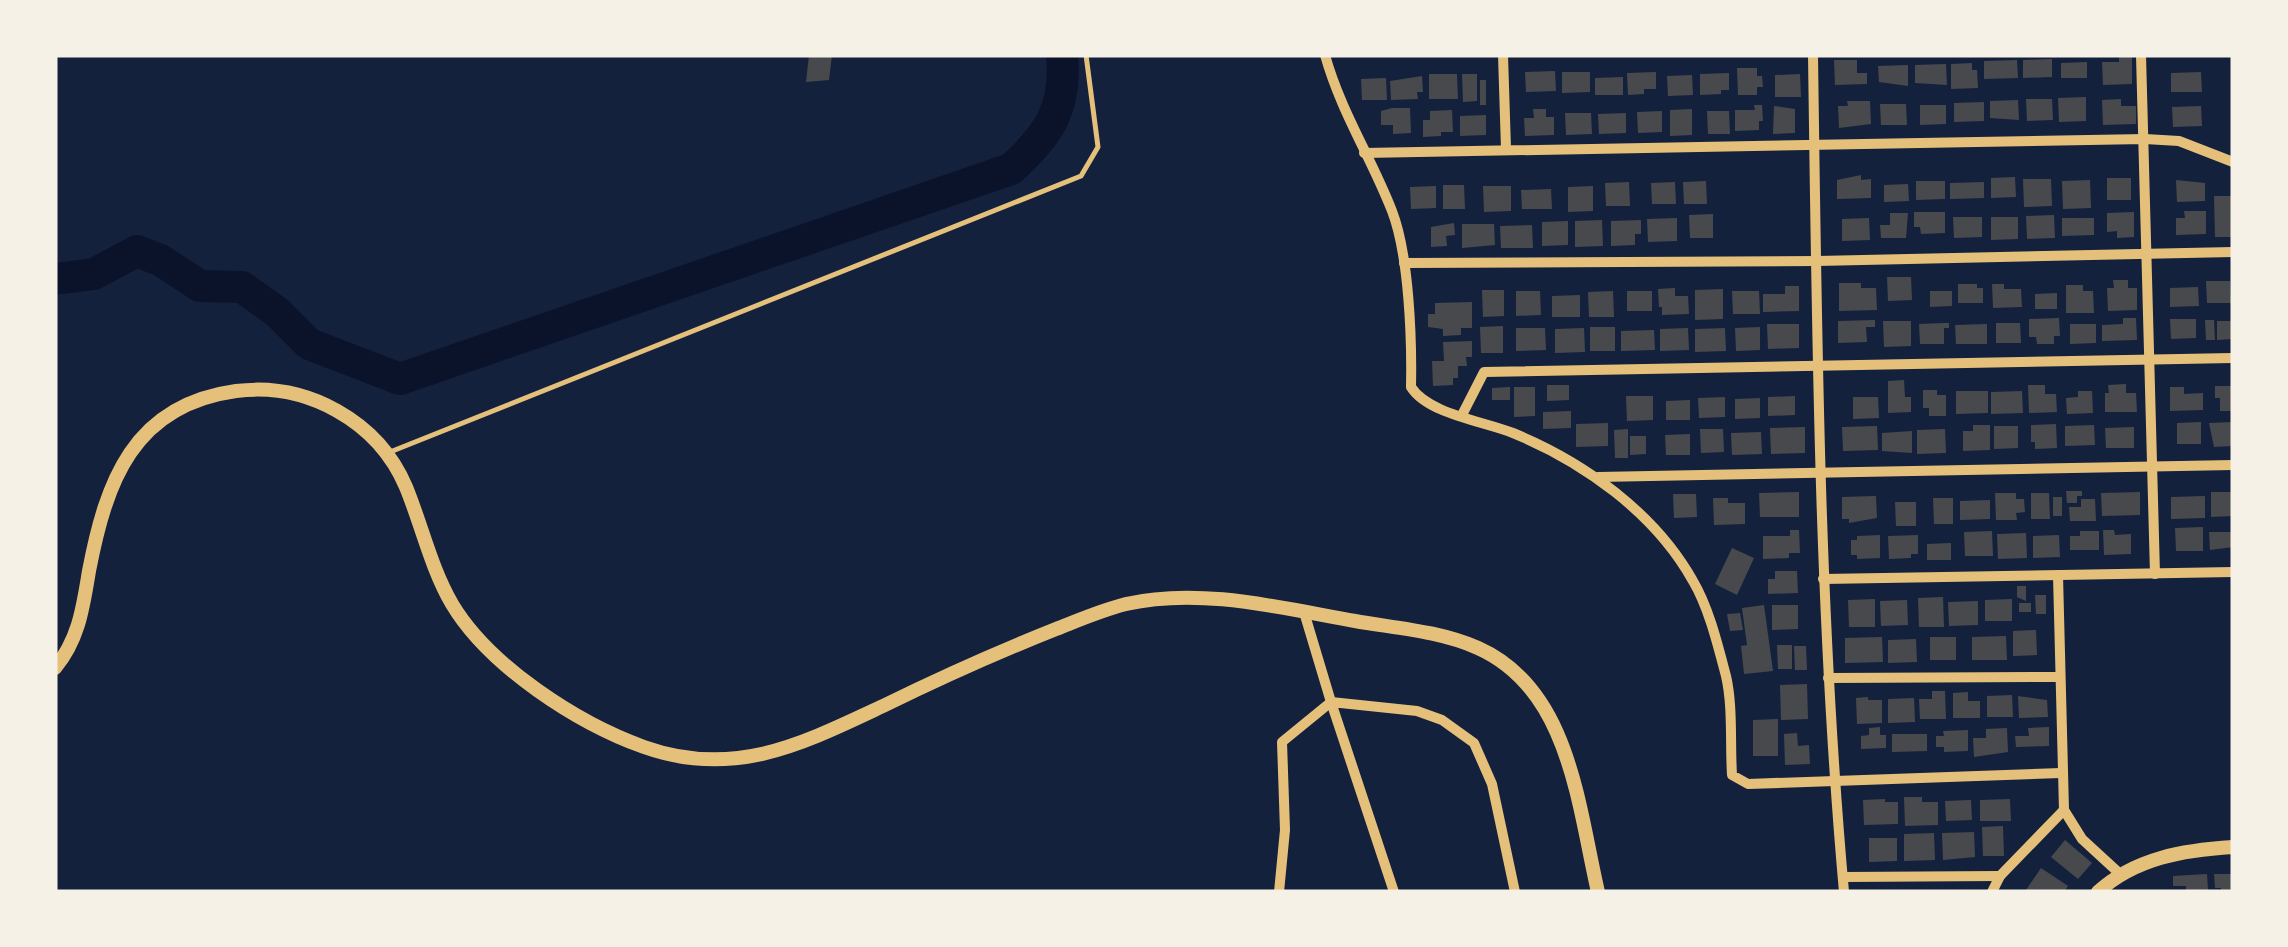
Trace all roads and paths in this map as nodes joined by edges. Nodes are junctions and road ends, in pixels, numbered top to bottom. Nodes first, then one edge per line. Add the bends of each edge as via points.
1 (1086, 55) edge
2 (1325, 55) edge
3 (1503, 55) edge
4 (1813, 55) edge
5 (2141, 55) edge
6 (2145, 139) junction
7 (1814, 146) junction
8 (1506, 149) junction
9 (1364, 153) junction
10 (2233, 162) edge
11 (2233, 252) edge
12 (2147, 254) junction
13 (1817, 260) junction
14 (1404, 263) junction
15 (2233, 358) edge
16 (2149, 359) junction
17 (1819, 365) junction
18 (1462, 415) junction
19 (387, 453) junction
20 (2233, 465) edge
21 (2152, 466) junction
22 (1820, 474) junction
23 (1598, 478) junction
24 (2233, 572) edge
25 (2155, 574) junction
26 (2058, 575) junction
27 (1824, 579) junction
28 (1304, 612) junction
29 (55, 668) edge
30 (2060, 677) junction
31 (1828, 678) junction
32 (1331, 702) junction
33 (2060, 774) junction
34 (1834, 780) junction
35 (2064, 810) junction
36 (2233, 847) edge
37 (2119, 873) junction
38 (2000, 876) junction
39 (1842, 877) junction
40 (1279, 892) edge
41 (1394, 892) edge
42 (1515, 892) edge
43 (1598, 892) edge
44 (1844, 892) edge
45 (1992, 892) edge
46 (2098, 892) edge

1 - 19 lane via 1098,147 1081,176
2 - 9 street
3 - 8 street
4 - 7 street
5 - 6 street
6 - 7 street
6 - 10 street via 2180,141
6 - 12 street
7 - 8 street
7 - 13 street
8 - 9 street
9 - 14 street via 1393,212
11 - 12 street
12 - 13 street
12 - 16 street
13 - 14 street
13 - 17 street
14 - 18 street via 1410,386 1427,404
15 - 16 street
16 - 17 street
16 - 21 street
17 - 18 street via 1484,372
17 - 22 street
18 - 23 street via 1552,450
19 - 28 street via 452,604 494,655 564,706 676,758 716,761 794,748 1030,639 1126,604 1202,598
19 - 29 street via 340,412 293,394 218,394 167,417 134,446 111,486 79,625
20 - 21 street
21 - 22 street
21 - 25 street
22 - 23 street
22 - 27 street
23 - 34 street via 1652,528 1695,583 1727,679 1732,775 1748,784
24 - 25 street
25 - 26 street
26 - 27 street
26 - 30 street
27 - 31 street
28 - 32 street
28 - 43 street via 1480,648 1537,694 1565,751
30 - 31 street
30 - 33 street
31 - 34 street
32 - 40 street via 1282,742
32 - 41 street
32 - 42 street via 1417,711 1474,743 1492,784
33 - 34 street
33 - 35 street
34 - 39 street
35 - 37 street via 2082,839
35 - 38 street
36 - 37 street via 2177,854
37 - 46 street
38 - 39 street
38 - 45 street
39 - 44 street

